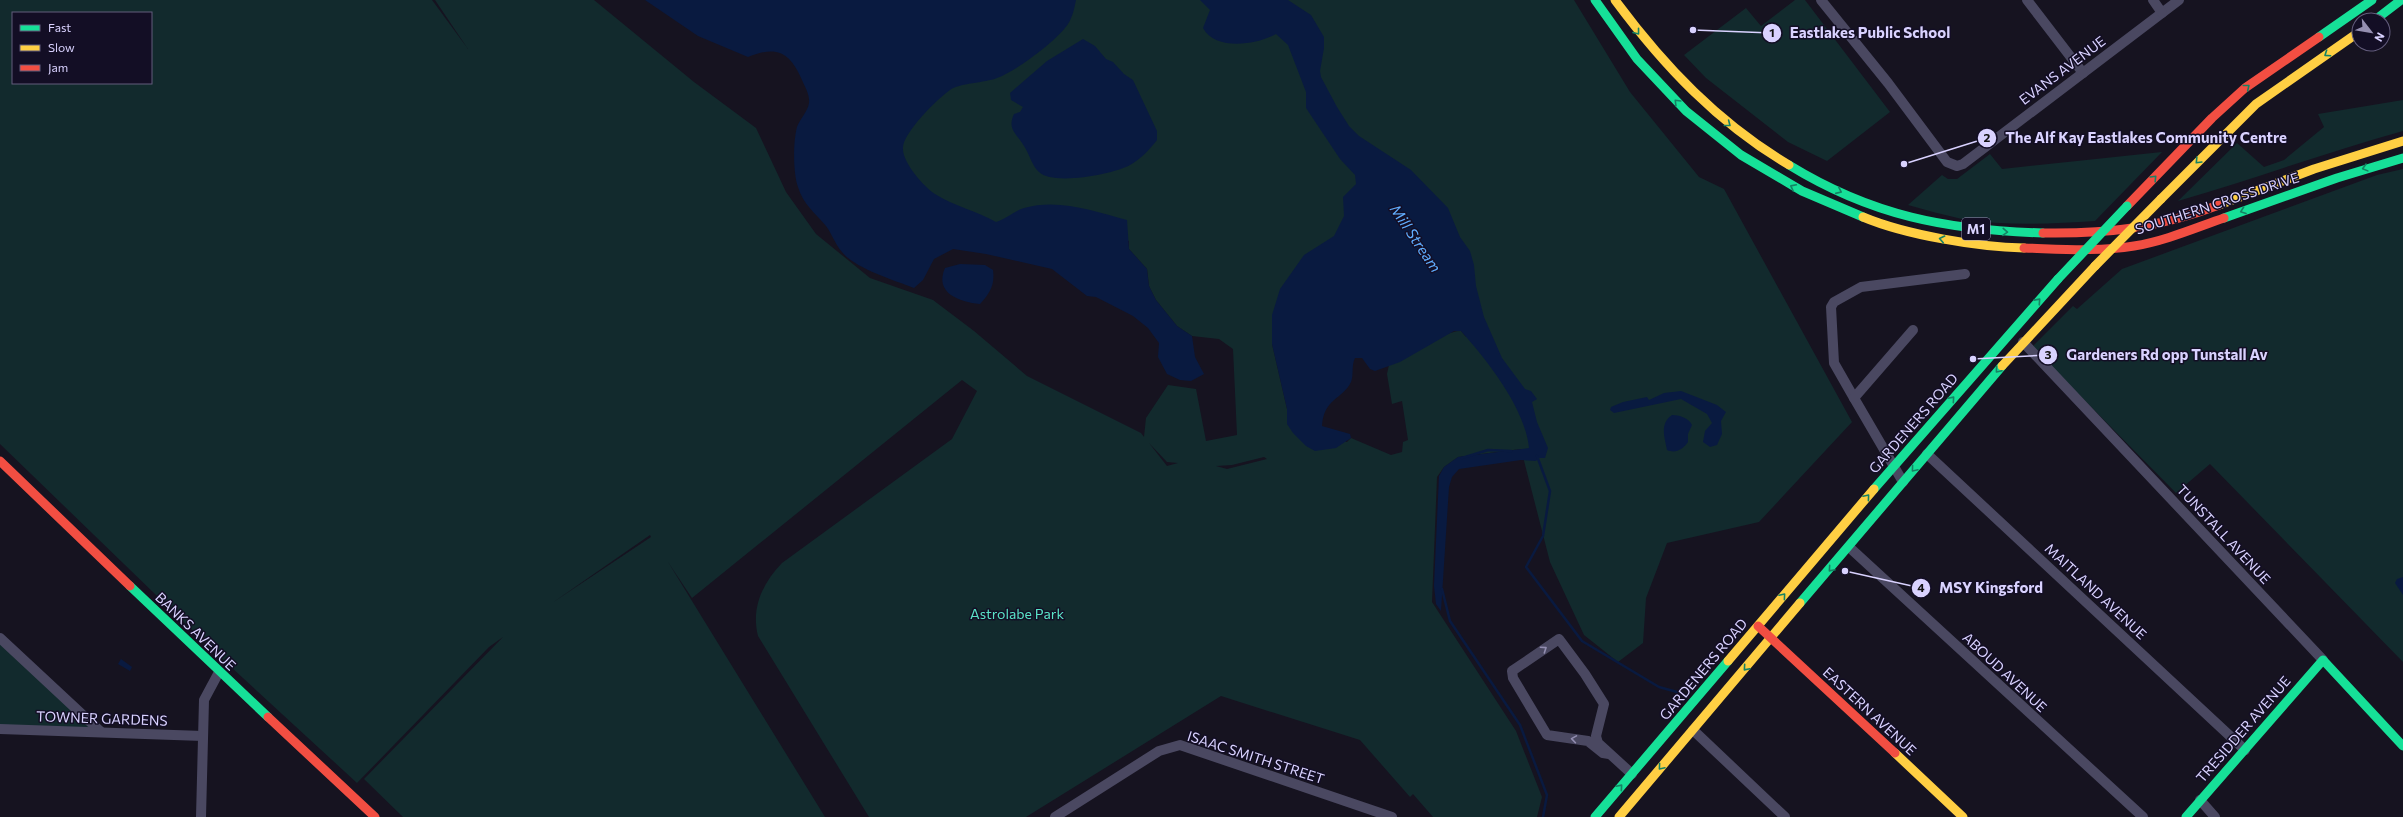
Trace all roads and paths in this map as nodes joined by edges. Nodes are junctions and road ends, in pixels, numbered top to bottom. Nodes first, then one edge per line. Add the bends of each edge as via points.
1 (1595, 0) edge
2 (1615, 0) edge
3 (1822, 0) edge
4 (2027, 0) edge
5 (2153, 0) edge
6 (2179, 0) edge
7 (2372, 0) edge
8 (2401, 0) edge
9 (2385, 12) edge
10 (2162, 13) junction
11 (2351, 37) edge
12 (2083, 73) junction
13 (2403, 141) edge
14 (2403, 158) edge
15 (1965, 274) dead end
16 (1913, 330) dead end
17 (2023, 342) junction
18 (1854, 398) junction
19 (1927, 454) junction
20 (0, 461) edge
21 (1894, 467) junction
22 (1903, 482) junction
23 (1849, 547) junction
24 (1758, 626) junction
25 (0, 638) edge
26 (1771, 638) junction
27 (2323, 660) junction
28 (219, 672) junction
29 (0, 729) edge
30 (1693, 730) junction
31 (101, 732) junction
32 (203, 736) junction
33 (2403, 746) edge
34 (2245, 750) junction
35 (1609, 754) junction
36 (1632, 774) junction
37 (2200, 800) junction
38 (1073, 806) junction
39 (201, 817) edge
40 (375, 817) edge
41 (1055, 817) edge
42 (1068, 817) edge
43 (1392, 817) edge
44 (1595, 817) edge
45 (1619, 817) edge
46 (1785, 817) edge
47 (1963, 817) edge
48 (2142, 817) edge
49 (2186, 817) edge
50 (2215, 817) edge

14 -> 1 main road, SOUTHERN CROSS DRIVE / M1 via 2360,169 2209,223 2134,246 2032,249 1957,243 1864,219 1782,181 1747,159 1680,105 1636,56
2 -> 13 main road, SOUTHERN CROSS DRIVE / M1 via 1659,58 1695,96 1767,153 1854,198 1910,216 1960,228 2003,232 2080,233 2154,226
3 - 12 street, EVANS AVENUE via 1947,162 1957,166
4 - 12 street
5 - 10 street
6 - 10 street, EVANS AVENUE
21 -> 7 main road, GARDENERS ROAD, bridge via 2058,279 2212,118 2245,88
8 - 9 main road
10 - 12 street, EVANS AVENUE
11 -> 17 main road, bridge via 2256,104
15 - 18 street via 1861,287 1834,302 1831,307 1834,363
16 - 18 street
17 -> 19 main road
17 - 27 street, TUNSTALL AVENUE
18 - 21 street
19 -> 22 main road
19 - 34 street, MAITLAND AVENUE
20 - 28 main road, BANKS AVENUE
21 - 22 street
24 -> 21 main road, GARDENERS ROAD
22 - 23 main road
23 -> 26 main road
23 - 48 street, ABOUD AVENUE
24 - 26 main road, EASTERN AVENUE
24 - 36 main road, GARDENERS ROAD
25 - 31 street
26 -> 30 main road
26 - 47 main road, EASTERN AVENUE
27 - 33 main road, TUNSTALL AVENUE
27 - 34 main road, TRESIDDER AVENUE
28 - 32 street via 204,700
28 - 40 main road, BANKS AVENUE
29 - 31 street, TOWNER GARDENS
30 -> 45 main road
30 - 46 street
31 - 32 street, TOWNER GARDENS
32 - 39 street
34 - 37 main road, TRESIDDER AVENUE
35 -> 35 street via 1603,753 1588,741 1547,735 1513,678 1512,670 1559,639 1604,704 1596,736
35 - 36 street
44 -> 36 main road, GARDENERS ROAD
37 - 49 main road, TRESIDDER AVENUE
37 - 50 street
38 - 41 street, ISAAC SMITH STREET
38 - 42 street
38 - 43 street, ISAAC SMITH STREET via 1159,751 1180,745

